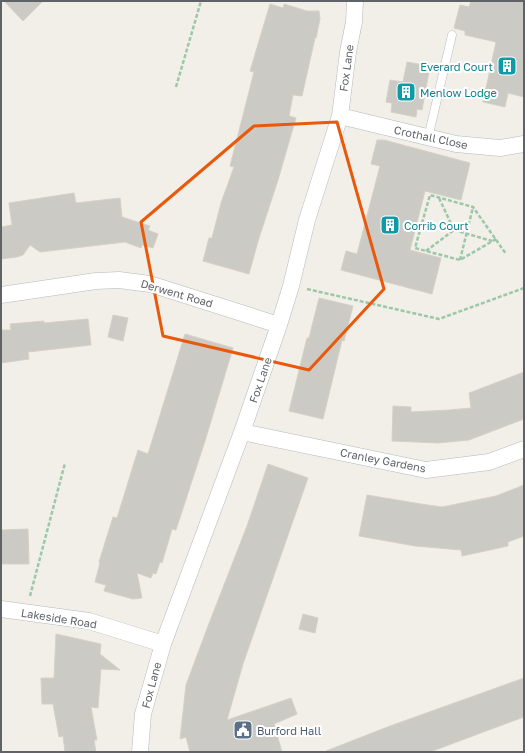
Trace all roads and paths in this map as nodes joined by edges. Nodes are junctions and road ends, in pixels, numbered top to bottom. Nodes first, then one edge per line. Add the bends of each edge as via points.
1 (201, 1) edge
2 (355, 1) edge
3 (452, 35) dead end
4 (176, 87) dead end
5 (340, 116) junction
6 (428, 138) junction
7 (524, 144) edge
8 (439, 198) junction
9 (474, 207) junction
10 (454, 230) junction
11 (467, 234) junction
12 (496, 239) junction
13 (492, 241) junction
14 (426, 251) junction
15 (506, 254) dead end
16 (460, 260) junction
17 (291, 286) junction
18 (524, 288) edge
19 (1, 295) edge
20 (279, 325) junction
21 (242, 432) junction
22 (524, 449) edge
23 (65, 463) dead end
24 (1, 609) edge
25 (26, 612) junction
26 (163, 644) junction
27 (140, 752) edge

1 - 4 path
2 - 5 street, Fox Lane
3 - 6 lane
5 - 6 street, Crothall Close
5 - 17 street, Fox Lane via 307,220
6 - 7 street, Crothall Close via 456,144 500,148
8 - 9 path
8 - 10 path
8 - 14 path via 430,195 415,248
9 - 11 path
9 - 12 path
10 - 11 path
10 - 14 path
11 - 13 path
11 - 16 path
12 - 13 path
12 - 15 path
13 - 16 path
14 - 16 path
17 - 18 path via 439,319
17 - 20 street, Fox Lane
19 - 20 street, Derwent Road via 119,280 150,284
20 - 21 street, Fox Lane
21 - 22 street, Cranley Gardens via 426,470 489,462
21 - 26 street, Fox Lane
23 - 25 path
24 - 25 street, Lakeside Road
25 - 26 street, Lakeside Road via 89,621
26 - 27 street, Fox Lane via 143,714

